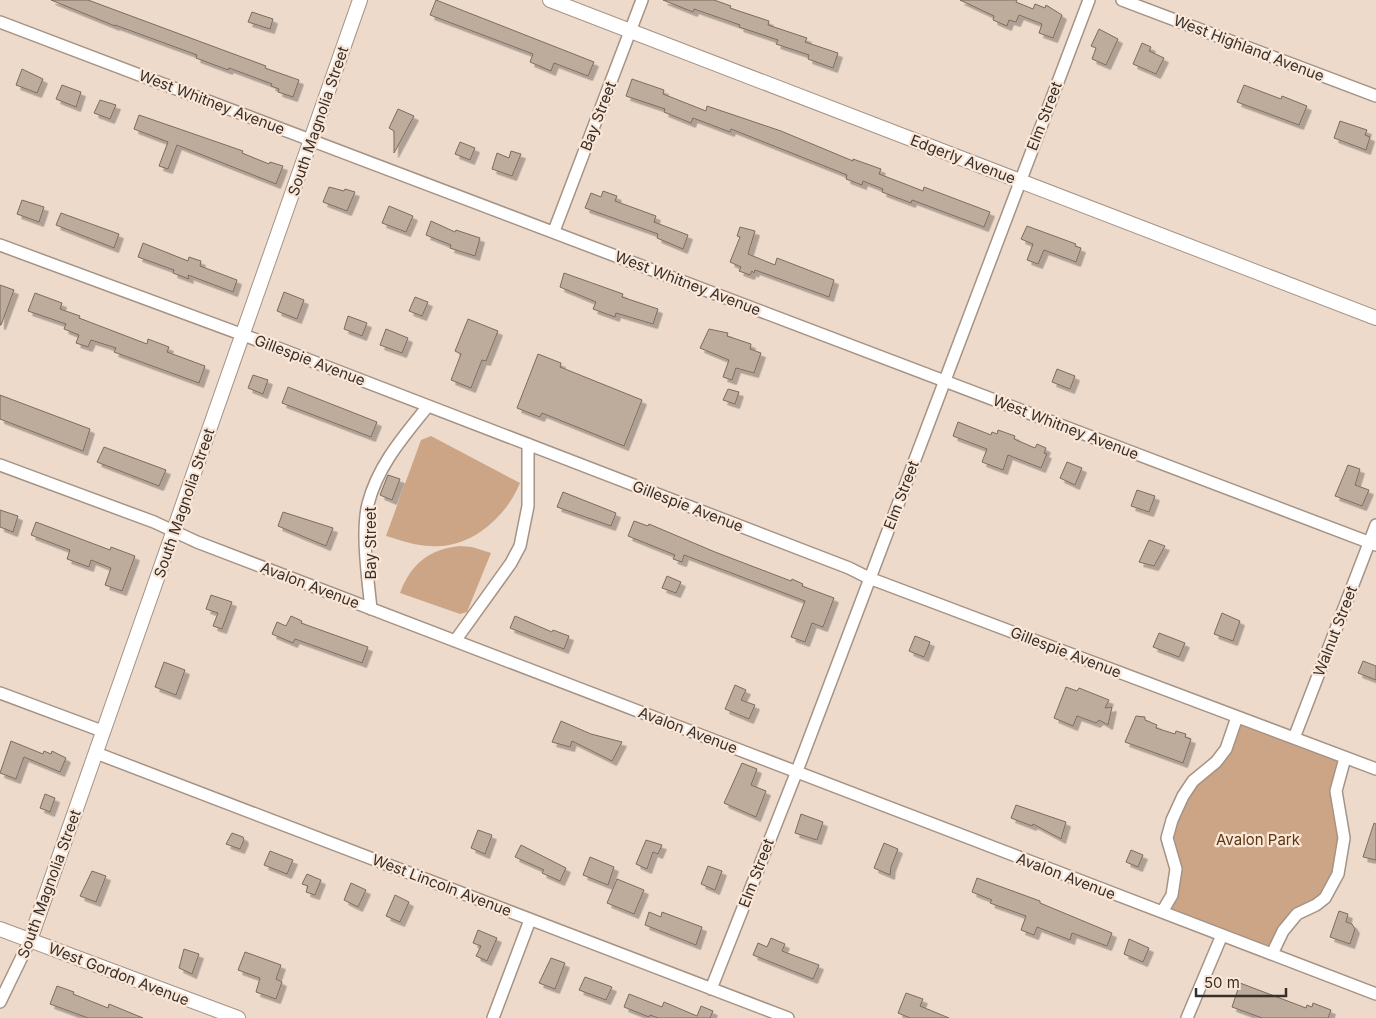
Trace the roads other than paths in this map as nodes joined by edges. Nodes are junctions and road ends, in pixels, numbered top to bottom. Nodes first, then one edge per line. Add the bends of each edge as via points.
1 (360, 0) edge
2 (550, 0) edge
3 (642, 0) edge
4 (1089, 0) edge
5 (1122, 0) edge
6 (0, 22) edge
7 (630, 31) junction
8 (1376, 96) edge
9 (311, 138) junction
10 (1020, 181) junction
11 (554, 231) junction
12 (0, 245) edge
13 (1376, 318) edge
14 (243, 335) junction
15 (945, 380) junction
16 (428, 406) junction
17 (528, 444) junction
18 (0, 465) edge
19 (1376, 525) edge
20 (174, 530) junction
21 (1373, 544) edge
22 (869, 578) junction
23 (371, 609) junction
24 (455, 640) junction
25 (0, 693) edge
26 (1237, 716) junction
27 (102, 731) junction
28 (1294, 738) junction
29 (96, 753) junction
30 (1345, 758) junction
31 (1376, 769) edge
32 (797, 771) junction
33 (1162, 912) junction
34 (530, 920) junction
35 (0, 928) edge
36 (1222, 935) junction
37 (30, 940) junction
38 (1272, 954) junction
39 (711, 989) junction
40 (1376, 994) edge
41 (0, 1002) edge
42 (238, 1018) edge
43 (493, 1018) edge
44 (788, 1018) edge
45 (1187, 1018) edge

1 - 9 street, South Magnolia Street
2 - 7 street, Edgerly Avenue
3 - 7 street, Bay Street
4 - 10 street, Elm Street
5 - 8 street, West Highland Avenue
6 - 9 street, West Whitney Avenue
7 - 10 street, Edgerly Avenue
7 - 11 street, Bay Street
9 - 11 street, West Whitney Avenue via 332,149
9 - 14 street, South Magnolia Street
10 - 13 street, Edgerly Avenue
10 - 15 street, Elm Street
11 - 15 street, West Whitney Avenue
12 - 14 street, Gillespie Avenue
14 - 16 street, Gillespie Avenue
14 - 20 street, South Magnolia Street
15 - 21 street, West Whitney Avenue
15 - 22 street, Elm Street
16 - 17 street, Gillespie Avenue
16 - 23 street, Bay Street via 394,449 368,505 367,570
17 - 22 street, Gillespie Avenue
17 - 24 street via 528,506 520,546
18 - 20 street, Avalon Avenue
19 - 21 street, Walnut Street
20 - 23 street, Avalon Avenue via 197,542
20 - 27 street, South Magnolia Street
21 - 28 street, Walnut Street
22 - 26 street, Gillespie Avenue
22 - 32 street, Elm Street
23 - 24 street, Avalon Avenue
24 - 32 street, Avalon Avenue
25 - 27 street
26 - 28 street, Gillespie Avenue
26 - 33 street via 1226,749 1193,781 1172,820 1167,838 1176,869 1172,895
27 - 29 street, South Magnolia Street
28 - 30 street, Gillespie Avenue
29 - 34 street, West Lincoln Avenue
29 - 37 street, South Magnolia Street
30 - 31 street, Gillespie Avenue
30 - 38 street via 1336,792 1344,838 1338,874 1325,898 1297,914 1283,931
32 - 33 street, Avalon Avenue
32 - 39 street, Elm Street
33 - 36 street, Avalon Avenue
34 - 39 street, West Lincoln Avenue
34 - 43 street
35 - 37 street, West Gordon Avenue
36 - 38 street, Avalon Avenue
36 - 45 street
37 - 41 street, South Magnolia Street
37 - 42 street, West Gordon Avenue
38 - 40 street, Avalon Avenue
39 - 44 street, West Lincoln Avenue

